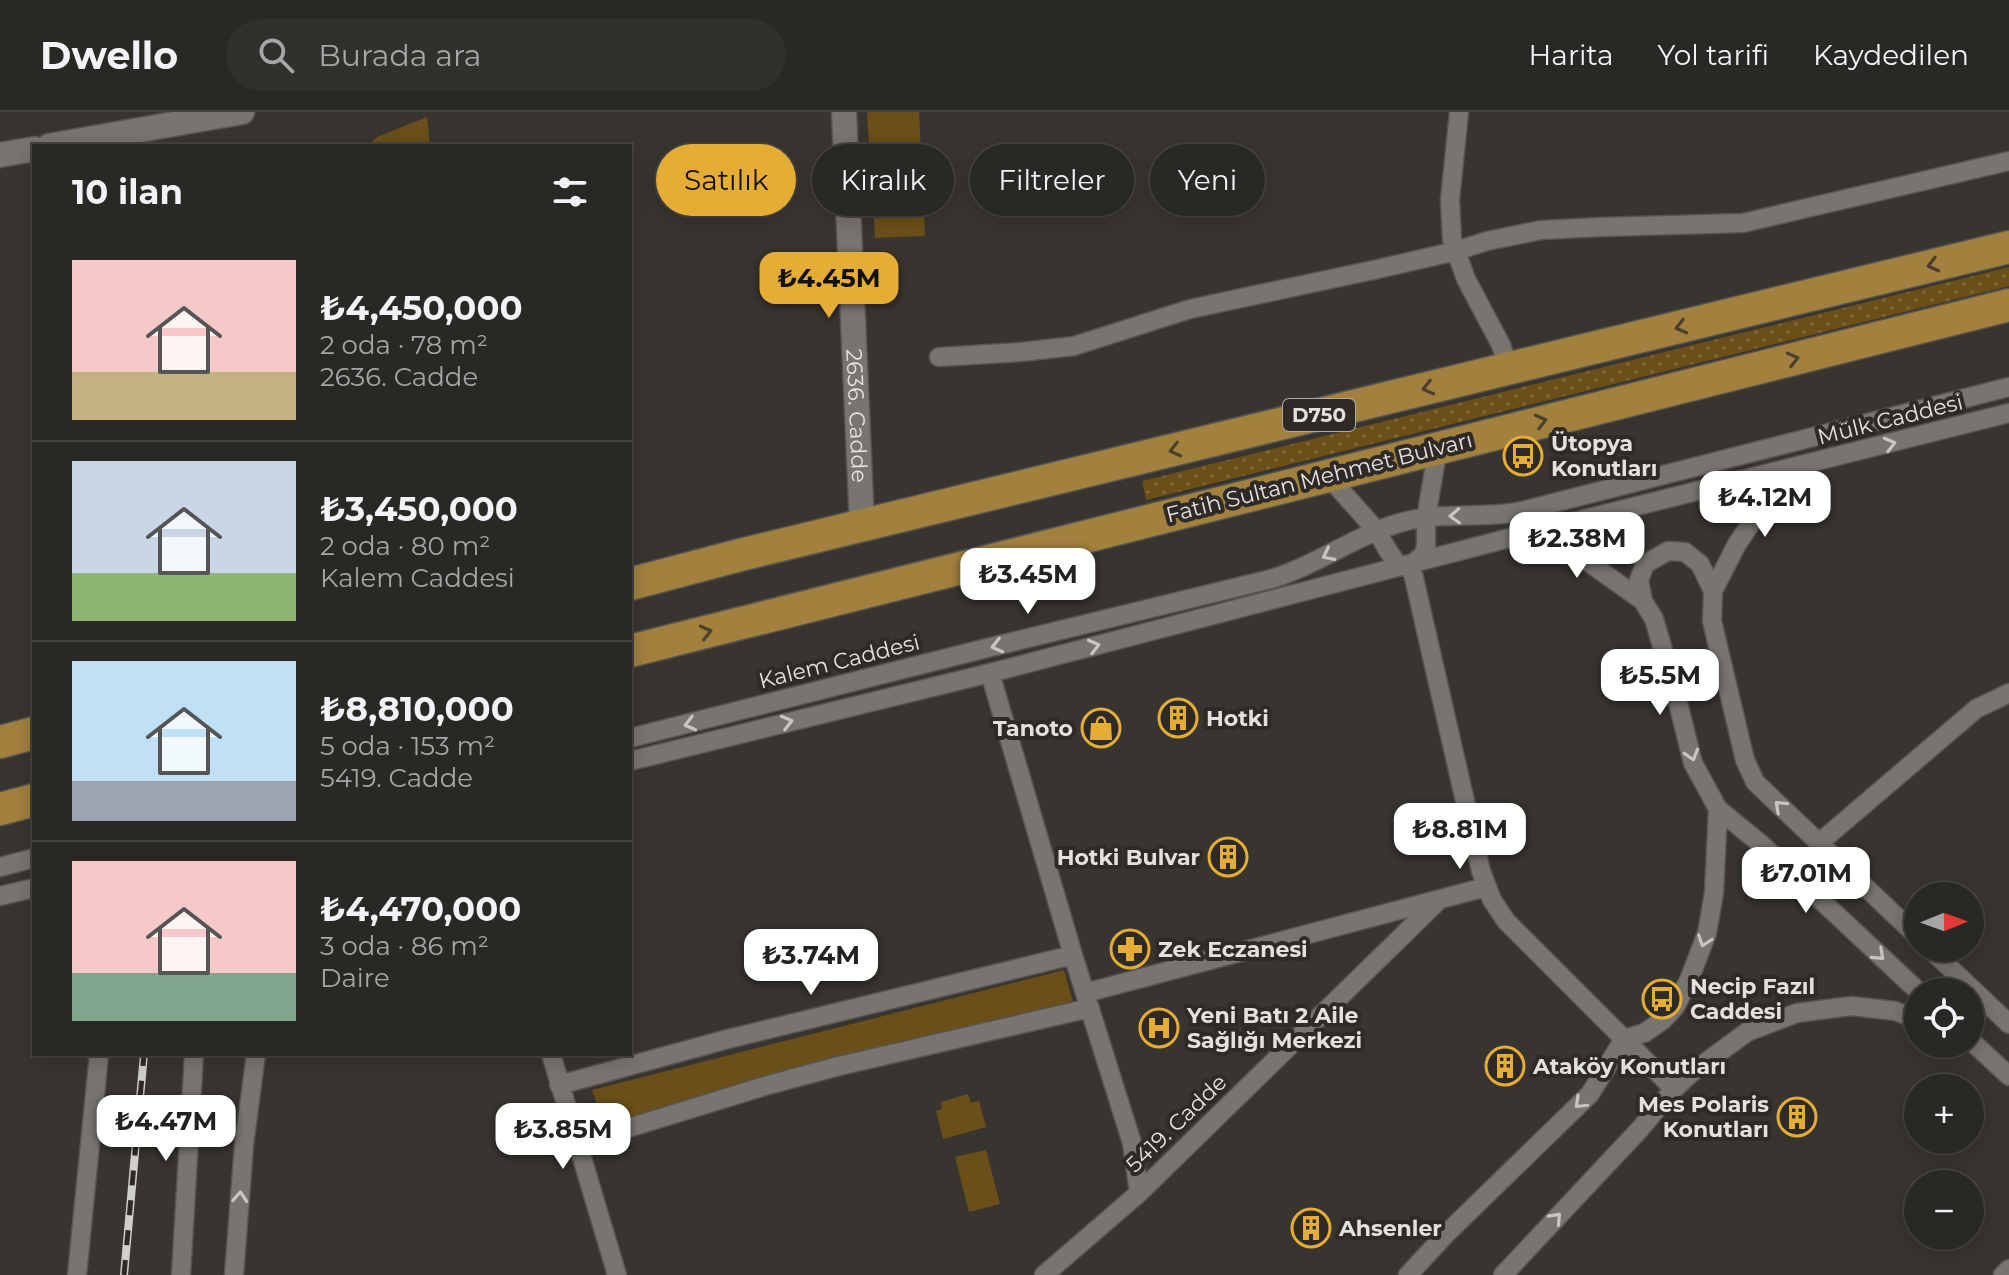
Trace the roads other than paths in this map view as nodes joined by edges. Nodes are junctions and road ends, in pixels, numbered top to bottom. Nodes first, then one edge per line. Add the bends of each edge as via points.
1 (242, 112) edge
2 (844, 112) edge
3 (1459, 112) edge
4 (160, 119) edge
5 (57, 144) edge
6 (32, 149) edge
7 (0, 155) edge
8 (2009, 161) edge
9 (2009, 247) edge
10 (1456, 251) junction
11 (2009, 305) edge
12 (939, 357) dead end
13 (1509, 368) junction
14 (2009, 387) edge
15 (2009, 413) edge
16 (1438, 447) junction
17 (1787, 470) junction
18 (1327, 475) junction
19 (1426, 518) junction
20 (862, 526) junction
21 (1377, 531) junction
22 (1525, 534) junction
23 (1411, 565) junction
24 (632, 584) edge
25 (1713, 591) junction
26 (1643, 601) junction
27 (632, 650) edge
28 (990, 673) junction
29 (2009, 693) edge
30 (32, 734) edge
31 (632, 737) edge
32 (0, 742) edge
33 (632, 761) edge
34 (32, 801) edge
35 (0, 809) edge
36 (1718, 809) junction
37 (1819, 843) junction
38 (32, 859) edge
39 (0, 867) edge
40 (1486, 887) junction
41 (32, 888) edge
42 (0, 896) edge
43 (1440, 899) junction
44 (1904, 924) edge
45 (1073, 955) junction
46 (1944, 962) edge
47 (1904, 978) edge
48 (1088, 1000) junction
49 (1904, 1014) edge
50 (2009, 1024) edge
51 (1624, 1039) junction
52 (1984, 1055) edge
53 (99, 1056) edge
54 (194, 1056) edge
55 (256, 1056) edge
56 (552, 1056) edge
57 (2009, 1076) edge
58 (559, 1085) junction
59 (1674, 1089) junction
60 (576, 1144) junction
61 (1139, 1193) junction
62 (2009, 1269) edge
63 (77, 1275) edge
64 (181, 1275) edge
65 (234, 1275) edge
66 (617, 1275) edge
67 (1044, 1275) edge
68 (1408, 1275) edge
69 (1503, 1275) edge
70 (2003, 1275) edge

1 - 4 street
2 - 20 street, 2636. Cadde
3 - 10 street via 1450,200
4 - 5 street
6 - 7 street
8 - 10 street via 1743,223 1541,230
9 -> 13 highway, D750
10 - 12 street via 1190,309 1074,346
10 - 13 street
16 -> 11 highway, Fatih Sultan Mehmet Bulvarı
13 -> 20 highway, D750
14 -> 19 street, Mülk Caddesi via 1534,508
17 -> 15 street, Mülk Caddesi
16 - 18 highway, Fatih Sultan Mehmet Bulvarı
16 - 19 street
17 - 22 street, Mülk Caddesi
17 - 25 street via 1737,544
18 - 21 street
27 -> 18 highway, Fatih Sultan Mehmet Bulvarı
19 - 21 street, Kalem Caddesi
19 - 23 street via 1426,548
20 - 24 highway, D750
21 - 23 street via 1398,565
21 -> 31 street, Kalem Caddesi via 1271,579
22 - 23 street, Mülk Caddesi
22 - 26 street via 1584,559
28 -> 23 street
23 - 40 street
25 - 26 street via 1700,564 1685,552 1668,551 1645,564 1639,580
37 -> 25 street via 1755,782 1745,760 1712,621
26 -> 36 street via 1654,619 1693,763
33 -> 28 street
28 - 45 street
29 - 37 street via 1976,709
30 - 32 highway
34 - 35 highway
36 -> 47 street
36 -> 51 street via 1710,919 1689,980 1663,1020
37 - 44 street
38 - 39 street
40 - 43 street
40 - 51 street via 1506,921
41 - 42 street
43 - 48 street
43 - 61 street, 5419. Cadde
45 - 48 street
45 - 58 street
46 - 50 street
48 - 60 street via 768,1085
48 - 61 street via 1132,1143
49 - 59 street via 1851,1006 1797,1013 1747,1032
51 - 59 street
51 -> 68 street via 1590,1094
52 - 57 street
53 - 63 street
54 - 64 street
65 -> 55 street
56 - 58 street
58 - 60 street
69 -> 59 street
60 - 66 street
61 - 67 street, 5419. Cadde
62 - 70 street

